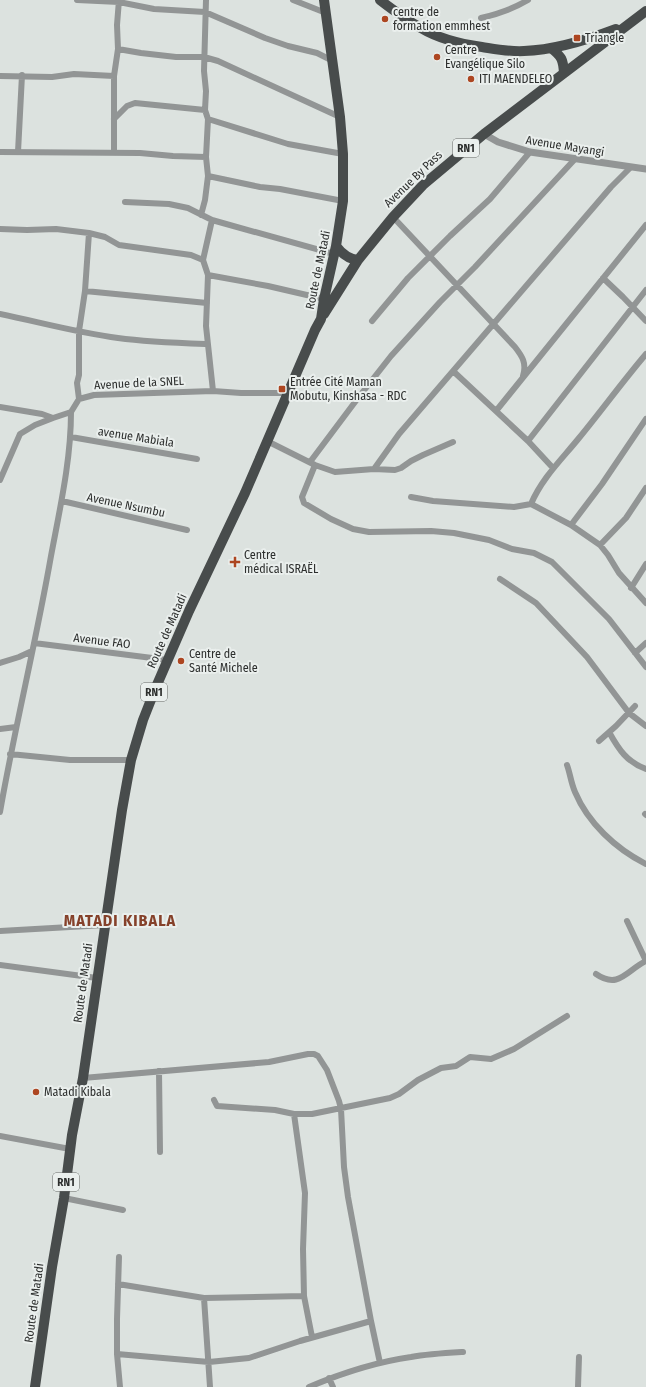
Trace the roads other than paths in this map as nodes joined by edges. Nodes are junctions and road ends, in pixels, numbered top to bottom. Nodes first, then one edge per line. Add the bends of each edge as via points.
1 (77, 0) edge
2 (206, 0) edge
3 (293, 0) edge
4 (324, 0) edge
5 (380, 0) edge
6 (528, 0) edge
7 (119, 1) edge
8 (646, 11) edge
9 (205, 12) junction
10 (326, 13) junction
11 (481, 18) dead end
12 (627, 25) junction
13 (551, 48) junction
14 (118, 49) junction
15 (204, 57) junction
16 (333, 61) junction
17 (564, 73) junction
18 (0, 76) edge
19 (22, 76) junction
20 (114, 76) junction
21 (205, 110) junction
22 (340, 117) junction
23 (114, 119) junction
24 (208, 119) junction
25 (484, 134) junction
26 (0, 152) edge
27 (18, 152) junction
28 (530, 152) junction
29 (114, 153) junction
30 (343, 154) junction
31 (206, 157) junction
32 (575, 158) junction
33 (630, 168) junction
34 (646, 170) edge
35 (208, 176) junction
36 (343, 201) junction
37 (125, 202) dead end
38 (201, 215) junction
39 (392, 217) junction
40 (212, 220) junction
41 (646, 225) edge
42 (0, 228) edge
43 (89, 234) junction
44 (335, 250) junction
45 (430, 256) junction
46 (204, 260) junction
47 (358, 260) junction
48 (208, 275) junction
49 (603, 278) junction
50 (457, 285) junction
51 (646, 290) edge
52 (85, 291) junction
53 (324, 299) junction
54 (207, 303) junction
55 (632, 307) junction
56 (0, 314) edge
57 (321, 319) junction
58 (372, 321) dead end
59 (646, 321) edge
60 (494, 324) junction
61 (79, 331) junction
62 (207, 344) junction
63 (646, 354) edge
64 (453, 371) junction
65 (523, 377) junction
66 (212, 392) junction
67 (288, 393) junction
68 (79, 399) junction
69 (0, 407) edge
70 (496, 411) junction
71 (71, 412) junction
72 (53, 418) junction
73 (646, 419) edge
74 (71, 437) junction
75 (267, 441) junction
76 (528, 441) junction
77 (453, 442) dead end
78 (197, 459) dead end
79 (313, 463) junction
80 (553, 468) junction
81 (374, 470) junction
82 (0, 480) edge
83 (646, 488) edge
84 (411, 497) dead end
85 (62, 501) junction
86 (530, 504) junction
87 (571, 525) junction
88 (187, 530) dead end
89 (600, 545) junction
90 (646, 564) edge
91 (500, 579) dead end
92 (631, 588) junction
93 (646, 603) edge
94 (34, 643) junction
95 (646, 643) edge
96 (32, 651) junction
97 (635, 653) junction
98 (168, 660) junction
99 (0, 662) edge
100 (646, 667) edge
101 (635, 706) dead end
102 (629, 713) junction
103 (646, 726) edge
104 (16, 727) junction
105 (0, 729) edge
106 (610, 732) junction
107 (599, 742) dead end
108 (10, 754) junction
109 (131, 760) junction
110 (567, 764) dead end
111 (646, 769) edge
112 (2, 788) edge
113 (0, 812) edge
114 (646, 864) edge
115 (627, 921) dead end
116 (105, 925) junction
117 (0, 931) edge
118 (646, 961) edge
119 (0, 965) edge
120 (596, 974) dead end
121 (97, 978) junction
122 (568, 1016) dead end
123 (159, 1071) junction
124 (83, 1078) junction
125 (214, 1100) dead end
126 (341, 1109) junction
127 (294, 1114) junction
128 (0, 1136) edge
129 (70, 1149) junction
130 (160, 1152) dead end
131 (64, 1198) junction
132 (123, 1210) dead end
133 (119, 1257) dead end
134 (118, 1284) junction
135 (304, 1296) junction
136 (204, 1298) junction
137 (371, 1321) junction
138 (312, 1337) junction
139 (463, 1352) dead end
140 (117, 1354) junction
141 (579, 1357) dead end
142 (209, 1362) junction
143 (380, 1363) junction
144 (329, 1378) junction
145 (35, 1387) edge
146 (120, 1387) edge
147 (210, 1387) edge
148 (309, 1387) edge
149 (333, 1387) edge
150 (578, 1387) edge

1 - 7 street
2 - 9 street
3 - 10 street
4 - 10 highway, Route de Matadi
5 - 13 highway via 421,29 467,45 524,51
6 - 11 street via 509,10
7 - 9 street via 154,9
7 - 14 street
8 - 12 highway, Avenue By Pass / RN1
9 - 15 street
9 - 16 street via 265,38 317,53
10 - 16 highway, Route de Matadi
12 - 13 highway via 592,39
12 - 17 highway, Avenue By Pass / RN1
13 - 17 highway via 560,55
14 - 15 street via 141,54
14 - 20 street
15 - 21 street
15 - 22 street
16 - 22 highway, Route de Matadi
17 - 25 highway, Avenue By Pass / RN1
18 - 19 street
19 - 20 street
19 - 27 street
20 - 23 street
21 - 23 street via 135,103 127,106
21 - 24 street
22 - 30 highway, Route de Matadi
23 - 29 street
24 - 30 street via 288,144
24 - 31 street
25 - 28 street, Avenue Mayangi via 498,142
25 - 39 highway, Avenue By Pass / RN1 via 423,185
26 - 27 street
27 - 29 street
28 - 32 street, Avenue Mayangi
28 - 45 street via 490,199
29 - 31 street
30 - 36 highway, Route de Matadi
31 - 35 street
32 - 33 street, Avenue Mayangi
32 - 50 street
33 - 34 street, Avenue Mayangi
33 - 60 street
35 - 36 street
35 - 38 street
36 - 44 highway, Route de Matadi
37 - 38 street via 169,204 188,208
38 - 40 street
39 - 45 street
39 - 47 highway, Avenue By Pass / RN1
40 - 44 street
40 - 46 street
41 - 49 street
42 - 43 street via 56,229
43 - 46 street via 106,237 119,245 191,255
43 - 52 street
44 - 47 highway via 352,260
44 - 53 highway, Route de Matadi
45 - 50 street
45 - 58 street
46 - 48 street
47 - 57 highway, Avenue By Pass / RN1
48 - 53 street
48 - 54 street
49 - 55 street
49 - 65 street
50 - 60 street
50 - 79 street via 391,356
51 - 55 street
52 - 54 street
52 - 61 street
53 - 57 highway, Route de Matadi
54 - 62 street
55 - 59 street
55 - 76 street
56 - 61 street
57 - 67 highway, Route de Matadi / RN1
60 - 64 street
60 - 65 street via 522,356 525,364
61 - 62 street via 119,338
61 - 68 street
62 - 66 street
63 - 80 street
64 - 70 street
64 - 81 street via 399,434
65 - 70 street
66 - 67 street, Avenue de la SNEL
66 - 68 street, Avenue de la SNEL via 94,395
67 - 75 highway, Route de Matadi / RN1
68 - 71 street, Avenue de la SNEL
69 - 72 street
70 - 76 street
71 - 72 street
71 - 74 street
72 - 82 street via 20,434
73 - 87 street
74 - 78 street, avenue Mabiala
74 - 85 street
75 - 79 street
75 - 98 highway, Route de Matadi / RN1 via 246,493
76 - 80 street
77 - 81 street via 401,468
79 - 81 street via 335,472
79 - 97 street via 302,500 331,519 363,531 454,533 534,553 552,562 610,619
80 - 86 street
83 - 89 street via 626,518
84 - 86 street via 514,506
85 - 88 street, Avenue Nsumbu
85 - 94 street
86 - 87 street
87 - 89 street
89 - 92 street
90 - 92 street
91 - 102 street via 536,603 552,619
92 - 93 street
94 - 96 street
94 - 98 street, Avenue FAO
95 - 97 street
96 - 99 street via 19,658
96 - 104 street
97 - 100 street
98 - 109 highway, Route de Matadi / RN1 via 142,720
101 - 102 street
102 - 103 street
102 - 106 street
104 - 105 street
104 - 108 street
106 - 107 street
106 - 111 street via 627,759
108 - 109 street via 70,760
108 - 112 street
109 - 116 highway, Route de Matadi / RN1
110 - 114 street via 577,796 588,815 622,850
112 - 113 street
115 - 118 street
116 - 117 street
116 - 121 highway, Route de Matadi / RN1
118 - 120 street via 617,980 610,981
119 - 121 street
121 - 124 highway, Route de Matadi / RN1
122 - 126 street via 526,1043 491,1059 470,1057 456,1066 436,1070 390,1098
123 - 124 street
123 - 126 street via 269,1062 314,1054 327,1070
123 - 130 street
124 - 129 highway, Route de Matadi / RN1
125 - 127 street via 217,1106 275,1110
126 - 127 street
126 - 137 street via 347,1192
127 - 135 street via 305,1193
128 - 129 street
129 - 131 highway, Route de Matadi / RN1
131 - 132 street
131 - 145 highway, Route de Matadi / RN1
133 - 134 street
134 - 136 street
134 - 140 street
135 - 136 street
135 - 138 street
136 - 142 street
137 - 138 street
137 - 143 street
138 - 142 street via 249,1358
139 - 143 street via 410,1357
140 - 142 street
140 - 146 street
141 - 150 street
142 - 147 street
143 - 144 street
144 - 148 street
144 - 149 street

